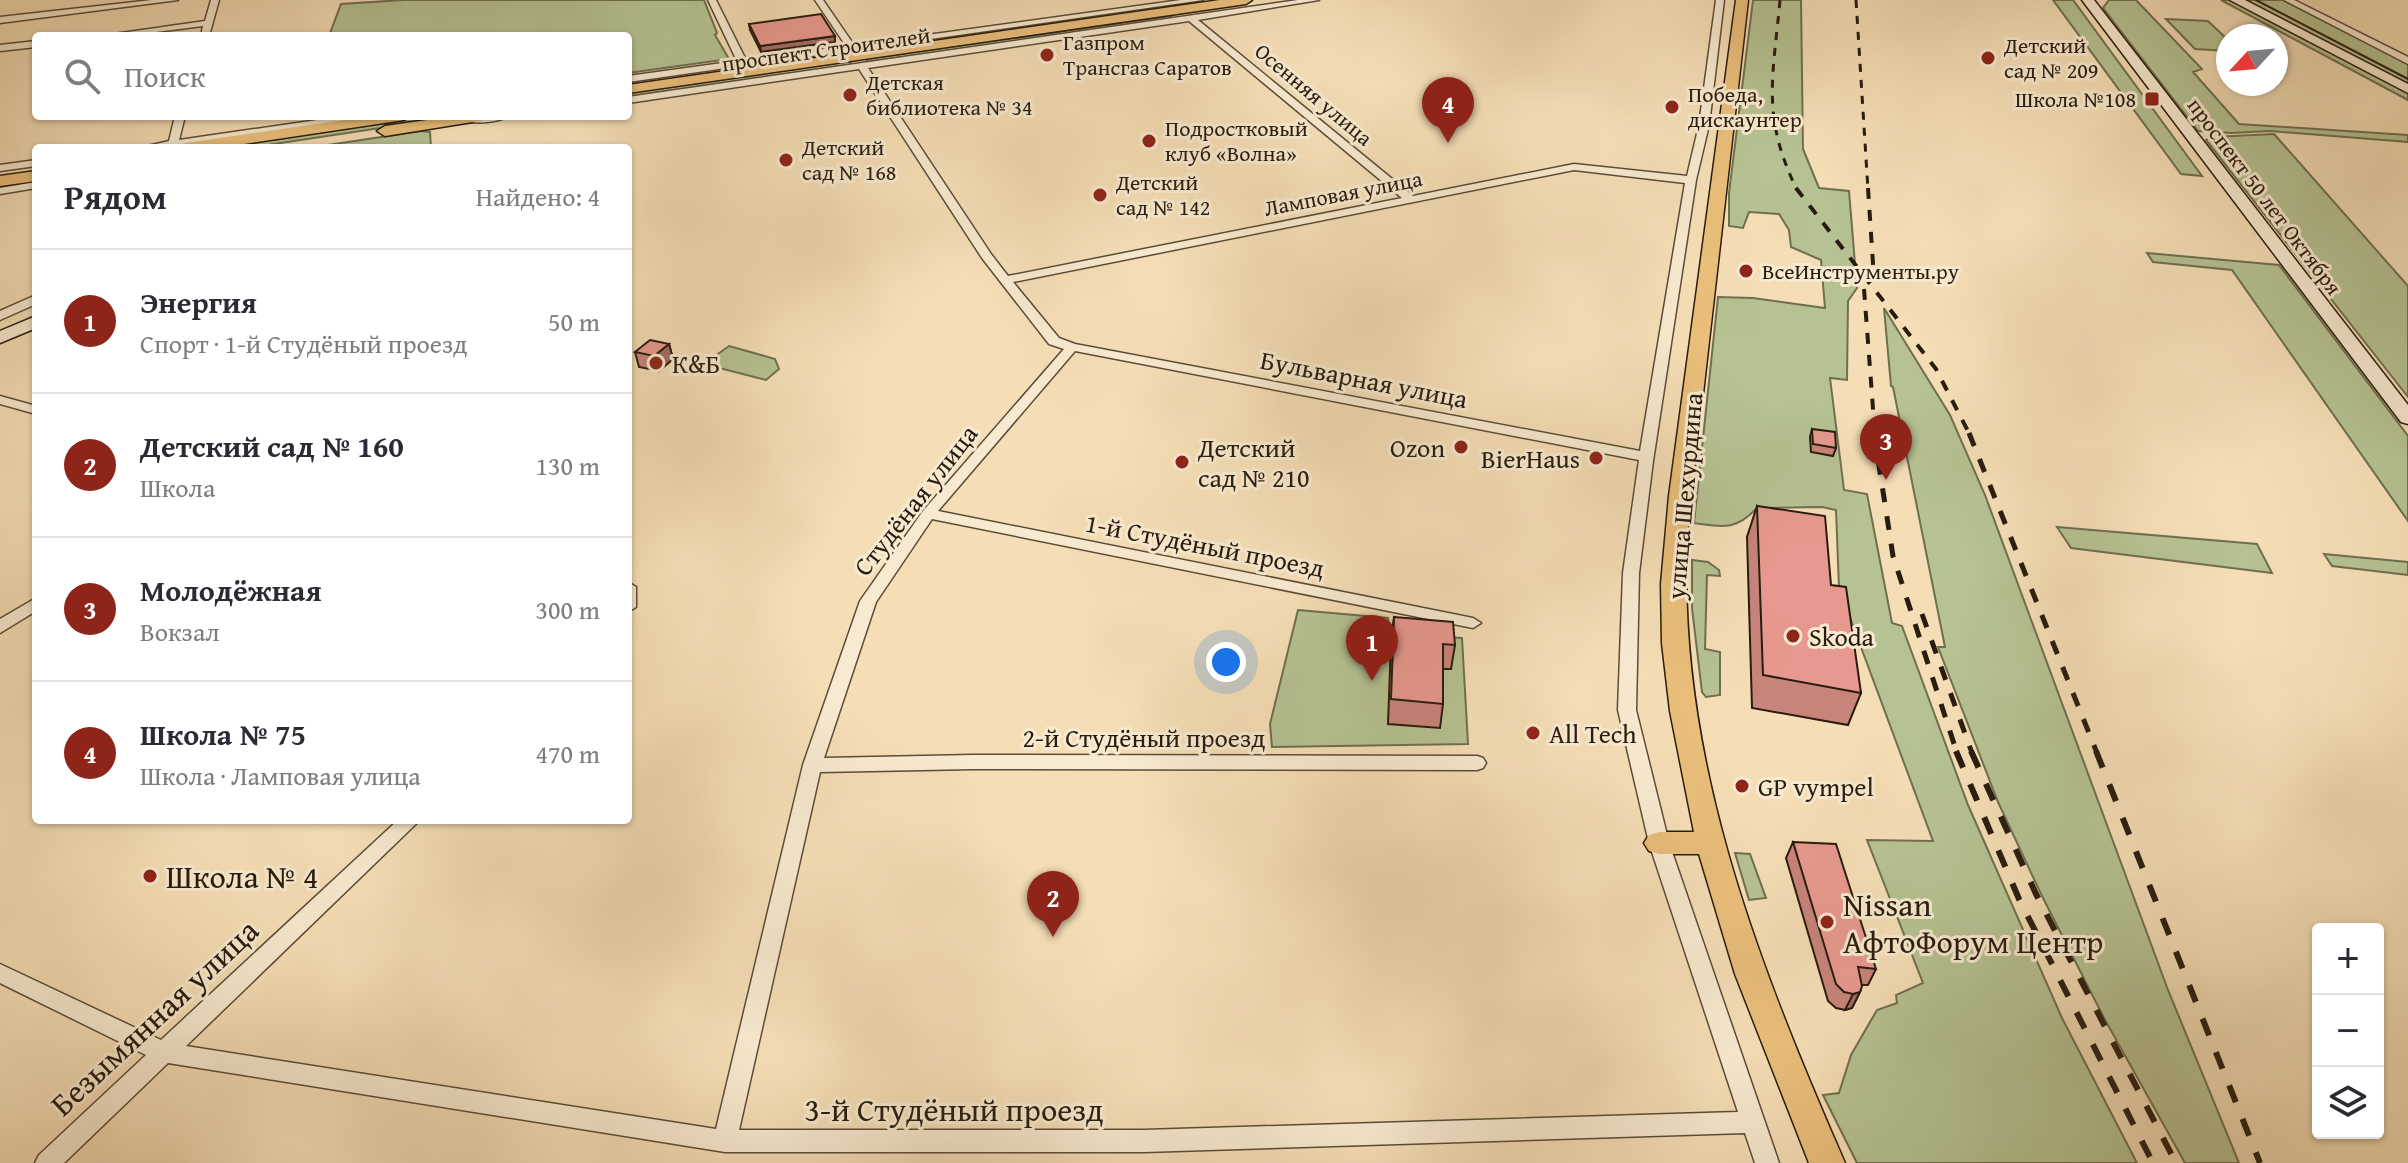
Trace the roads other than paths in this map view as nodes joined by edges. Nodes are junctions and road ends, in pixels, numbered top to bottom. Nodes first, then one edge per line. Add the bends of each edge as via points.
1 (174, 0) edge
2 (215, 0) edge
3 (712, 0) edge
4 (819, 0) edge
5 (1199, 0) edge
6 (1246, 0) edge
7 (1315, 0) edge
8 (1720, 0) edge
9 (1742, 0) edge
10 (2088, 0) edge
11 (2236, 0) edge
12 (2288, 0) edge
13 (1170, 2) edge
14 (1191, 18) junction
15 (0, 20) edge
16 (208, 23) junction
17 (136, 32) edge
18 (206, 32) edge
19 (32, 44) edge
20 (0, 48) edge
21 (852, 48) junction
22 (2408, 61) edge
23 (743, 64) junction
24 (862, 66) junction
25 (632, 78) edge
26 (632, 88) edge
27 (2408, 89) edge
28 (632, 99) edge
29 (179, 120) edge
30 (341, 120) edge
31 (375, 120) edge
32 (462, 120) edge
33 (470, 120) edge
34 (444, 123) junction
35 (176, 144) edge
36 (194, 144) edge
37 (198, 144) edge
38 (301, 144) edge
39 (32, 164) edge
40 (0, 168) edge
41 (32, 177) edge
42 (1691, 180) junction
43 (0, 181) edge
44 (32, 186) edge
45 (0, 191) edge
46 (1411, 200) junction
47 (1004, 280) junction
48 (32, 301) edge
49 (0, 316) edge
50 (32, 323) edge
51 (0, 338) edge
52 (1072, 347) junction
53 (0, 400) edge
54 (32, 409) edge
55 (2408, 418) edge
56 (1647, 457) junction
57 (928, 514) junction
58 (32, 606) edge
59 (1473, 623) dead end
60 (0, 627) edge
61 (1477, 763) dead end
62 (812, 765) junction
63 (406, 824) edge
64 (1659, 843) junction
65 (1712, 843) junction
66 (0, 973) edge
67 (163, 1052) junction
68 (1752, 1122) junction
69 (725, 1141) junction
70 (47, 1163) edge
71 (1767, 1163) edge
72 (1827, 1163) edge

1 - 15 street
2 - 16 street
3 - 23 street
4 - 21 street
5 - 13 street, проспект Строителей
6 - 26 main road, проспект Строителей
7 - 14 street, проспект Строителей
8 - 42 street via 1704,125
9 - 65 main road, улица Шехурдина via 1675,545 1675,640 1686,726
10 - 55 main road, проспект 50 лет Октября
11 - 27 main road
12 - 22 street
13 - 21 street, проспект Строителей
14 - 24 street, проспект Строителей
14 - 46 street, Осенняя улица
16 - 17 street
16 - 18 street
19 - 20 street
21 - 23 street, проспект Строителей
23 - 25 street, проспект Строителей
24 - 28 street, проспект Строителей
24 - 47 street
29 - 35 street
30 - 36 street
31 - 37 main road
32 - 34 main road
33 - 34 street
34 - 38 main road
39 - 40 street
41 - 43 main road
42 - 46 street, Ламповая улица via 1574,167
42 - 56 street
44 - 45 street
46 - 47 street, Ламповая улица
47 - 52 street via 1054,341
48 - 49 street
50 - 51 main road
52 - 56 street, Бульварная улица
52 - 57 street, Студёная улица
53 - 54 street
56 - 64 street via 1631,573 1627,710
57 - 59 street, 1-й Студёный проезд
57 - 62 street, Студёная улица via 868,601
58 - 60 street
61 - 62 street, 2-й Студёный проезд
62 - 69 street, Студёная улица
63 - 67 street, Безымянная улица
64 - 65 main road
64 - 68 street
65 - 72 main road, улица Шехурдина via 1744,956
66 - 67 street, 3-й Студёный проезд
67 - 69 street, 3-й Студёный проезд
67 - 70 street, Безымянная улица
68 - 69 street, 3-й Студёный проезд via 1144,1141
68 - 71 street

